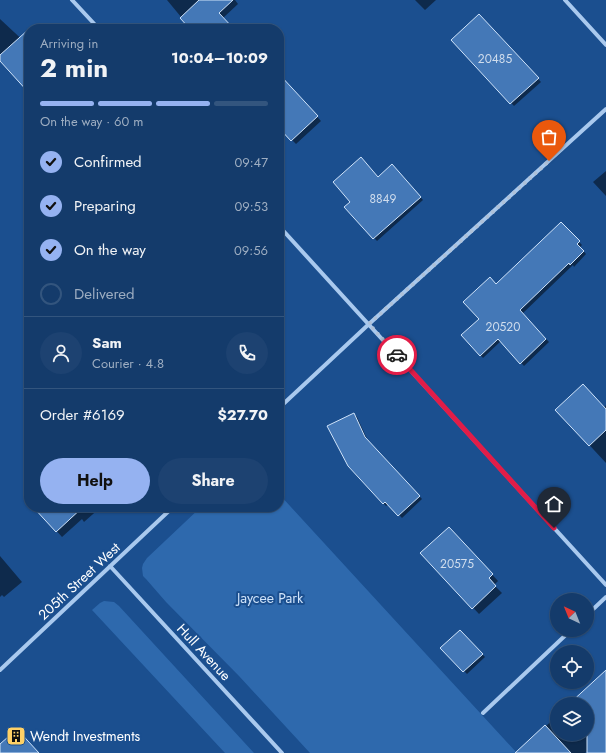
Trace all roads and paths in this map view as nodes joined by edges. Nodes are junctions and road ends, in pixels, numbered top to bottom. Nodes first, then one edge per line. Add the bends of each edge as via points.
1 (72, 0) edge
2 (565, 0) edge
3 (94, 24) edge
4 (606, 45) edge
5 (606, 109) edge
6 (284, 231) edge
7 (369, 324) junction
8 (284, 403) edge
9 (168, 512) edge
10 (110, 566) junction
11 (606, 585) edge
12 (606, 597) edge
13 (594, 608) edge
14 (564, 637) edge
15 (0, 670) edge
16 (483, 713) dead end
17 (282, 753) edge

1 - 3 street
2 - 4 street
5 - 7 street
6 - 7 street
7 - 8 street
7 - 11 street
9 - 10 street, 205th Street West
10 - 15 street, 205th Street West
10 - 17 street, Hull Avenue
12 - 13 street
14 - 16 street

